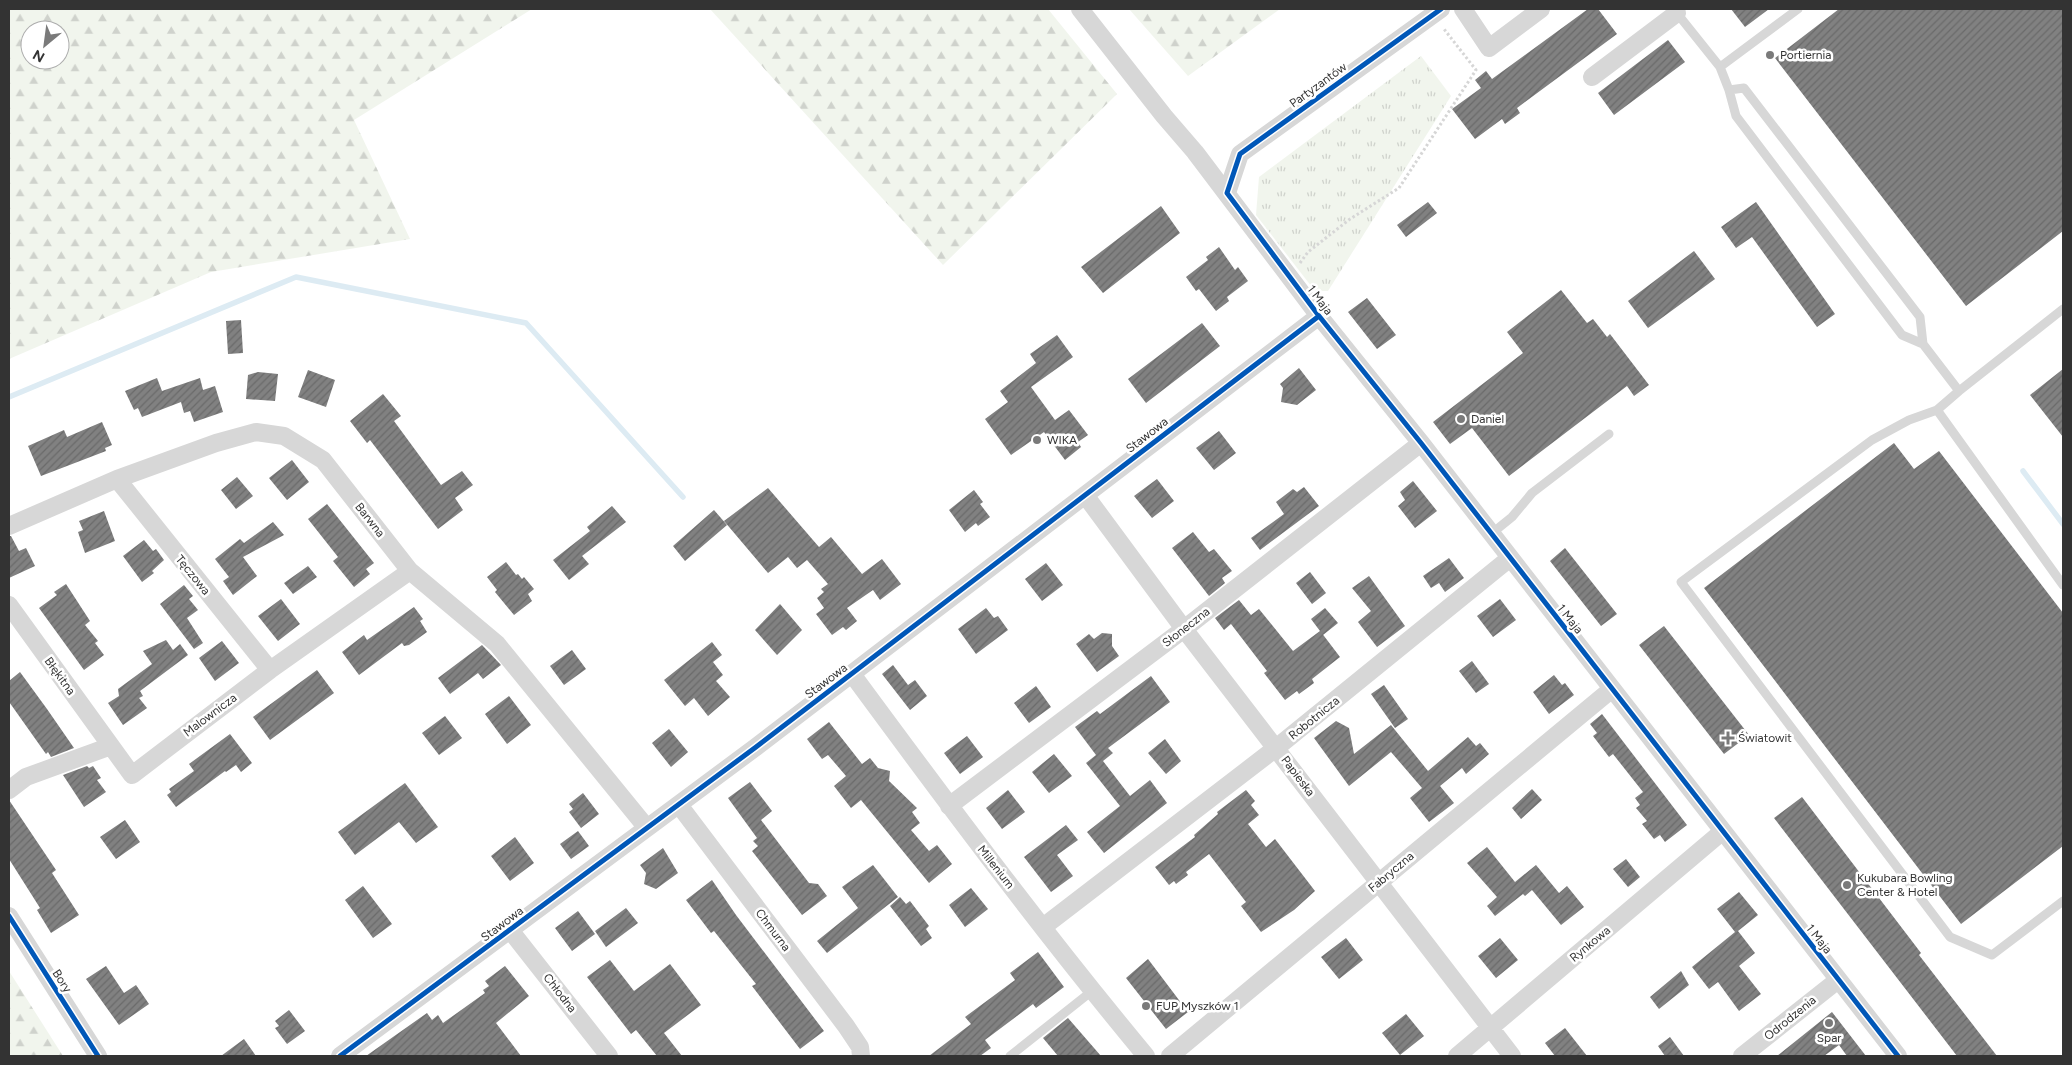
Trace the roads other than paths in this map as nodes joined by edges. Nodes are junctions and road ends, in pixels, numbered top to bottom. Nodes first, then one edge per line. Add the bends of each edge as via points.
1 (1080, 9) edge
2 (1463, 9) edge
3 (1541, 9) edge
4 (1798, 9) edge
5 (1676, 11) edge
6 (1437, 12) edge
7 (1720, 67) junction
8 (1592, 77) dead end
9 (1729, 90) junction
10 (1227, 193) junction
11 (2063, 309) edge
12 (1319, 316) junction
13 (1923, 344) junction
14 (1959, 391) junction
15 (1937, 410) junction
16 (1609, 434) dead end
17 (1420, 443) junction
18 (117, 479) junction
19 (1085, 495) junction
20 (9, 526) edge
21 (1491, 534) junction
22 (1510, 558) junction
23 (410, 571) junction
24 (2063, 585) edge
25 (9, 606) edge
26 (1184, 629) junction
27 (270, 670) junction
28 (852, 674) junction
29 (1612, 689) junction
30 (111, 746) junction
31 (1276, 748) junction
32 (9, 790) edge
33 (678, 805) junction
34 (949, 806) junction
35 (647, 828) junction
36 (1723, 831) junction
37 (1379, 882) junction
38 (2063, 901) edge
39 (9, 916) edge
40 (1043, 928) junction
41 (510, 930) junction
42 (1838, 980) junction
43 (1092, 991) junction
44 (1490, 1030) junction
45 (347, 1054) edge
46 (98, 1056) edge
47 (609, 1056) edge
48 (861, 1056) edge
49 (1010, 1056) edge
50 (1146, 1056) edge
51 (1170, 1056) edge
52 (1457, 1056) edge
53 (1512, 1056) edge
54 (1742, 1056) edge
55 (1898, 1056) edge

1 - 10 street, 1 Maja
2 - 3 street via 1490,48
4 - 7 lane
5 - 7 lane
5 - 8 street
6 - 10 street, Partyzantów via 1240,154
7 - 9 lane
9 - 13 lane via 1736,116 1902,336
9 - 13 lane via 1744,88 1920,317
10 - 12 street, 1 Maja
11 - 14 lane
12 - 17 street, 1 Maja
12 - 19 street, Stawowa
13 - 14 lane
14 - 15 lane
15 - 24 lane
15 - 38 lane via 1909,420 1872,440 1681,582 1950,937 1992,955
16 - 21 lane via 1532,493 1512,517
17 - 21 street, 1 Maja
17 - 26 street, Słoneczna
18 - 20 street, Barwna
18 - 23 street, Barwna via 216,442 256,432 284,436 323,460
18 - 27 street, Tęczowa
19 - 26 street, Papieska
19 - 28 street, Stawowa
21 - 22 street, 1 Maja
22 - 29 street, 1 Maja
22 - 31 street, Robotnicza
23 - 27 street, Malownicza
23 - 35 street, Barwna via 497,644
25 - 30 street, Błękitna
26 - 31 street, Papieska
26 - 34 street, Słoneczna
27 - 30 street, Malownicza via 132,775
28 - 33 street, Stawowa
28 - 34 street, Millenium
29 - 36 street, 1 Maja
29 - 37 street, Fabryczna
30 - 32 street via 26,777
31 - 37 street, Papieska
31 - 40 street, Robotnicza
33 - 35 street, Stawowa
33 - 48 street, Chmurna via 851,1033
34 - 40 street, Millenium
35 - 41 street, Stawowa
36 - 42 street, 1 Maja
36 - 44 street, Rynkowa
37 - 44 street, Papieska
37 - 51 street, Fabryczna
39 - 46 street, Bory
40 - 43 street, Millenium
41 - 45 street, Stawowa
41 - 47 street, Chłodna
42 - 54 street, Odrodzenia
42 - 55 street, 1 Maja
43 - 49 lane
43 - 50 street, Millenium
44 - 52 street, Rynkowa
44 - 53 street, Papieska

